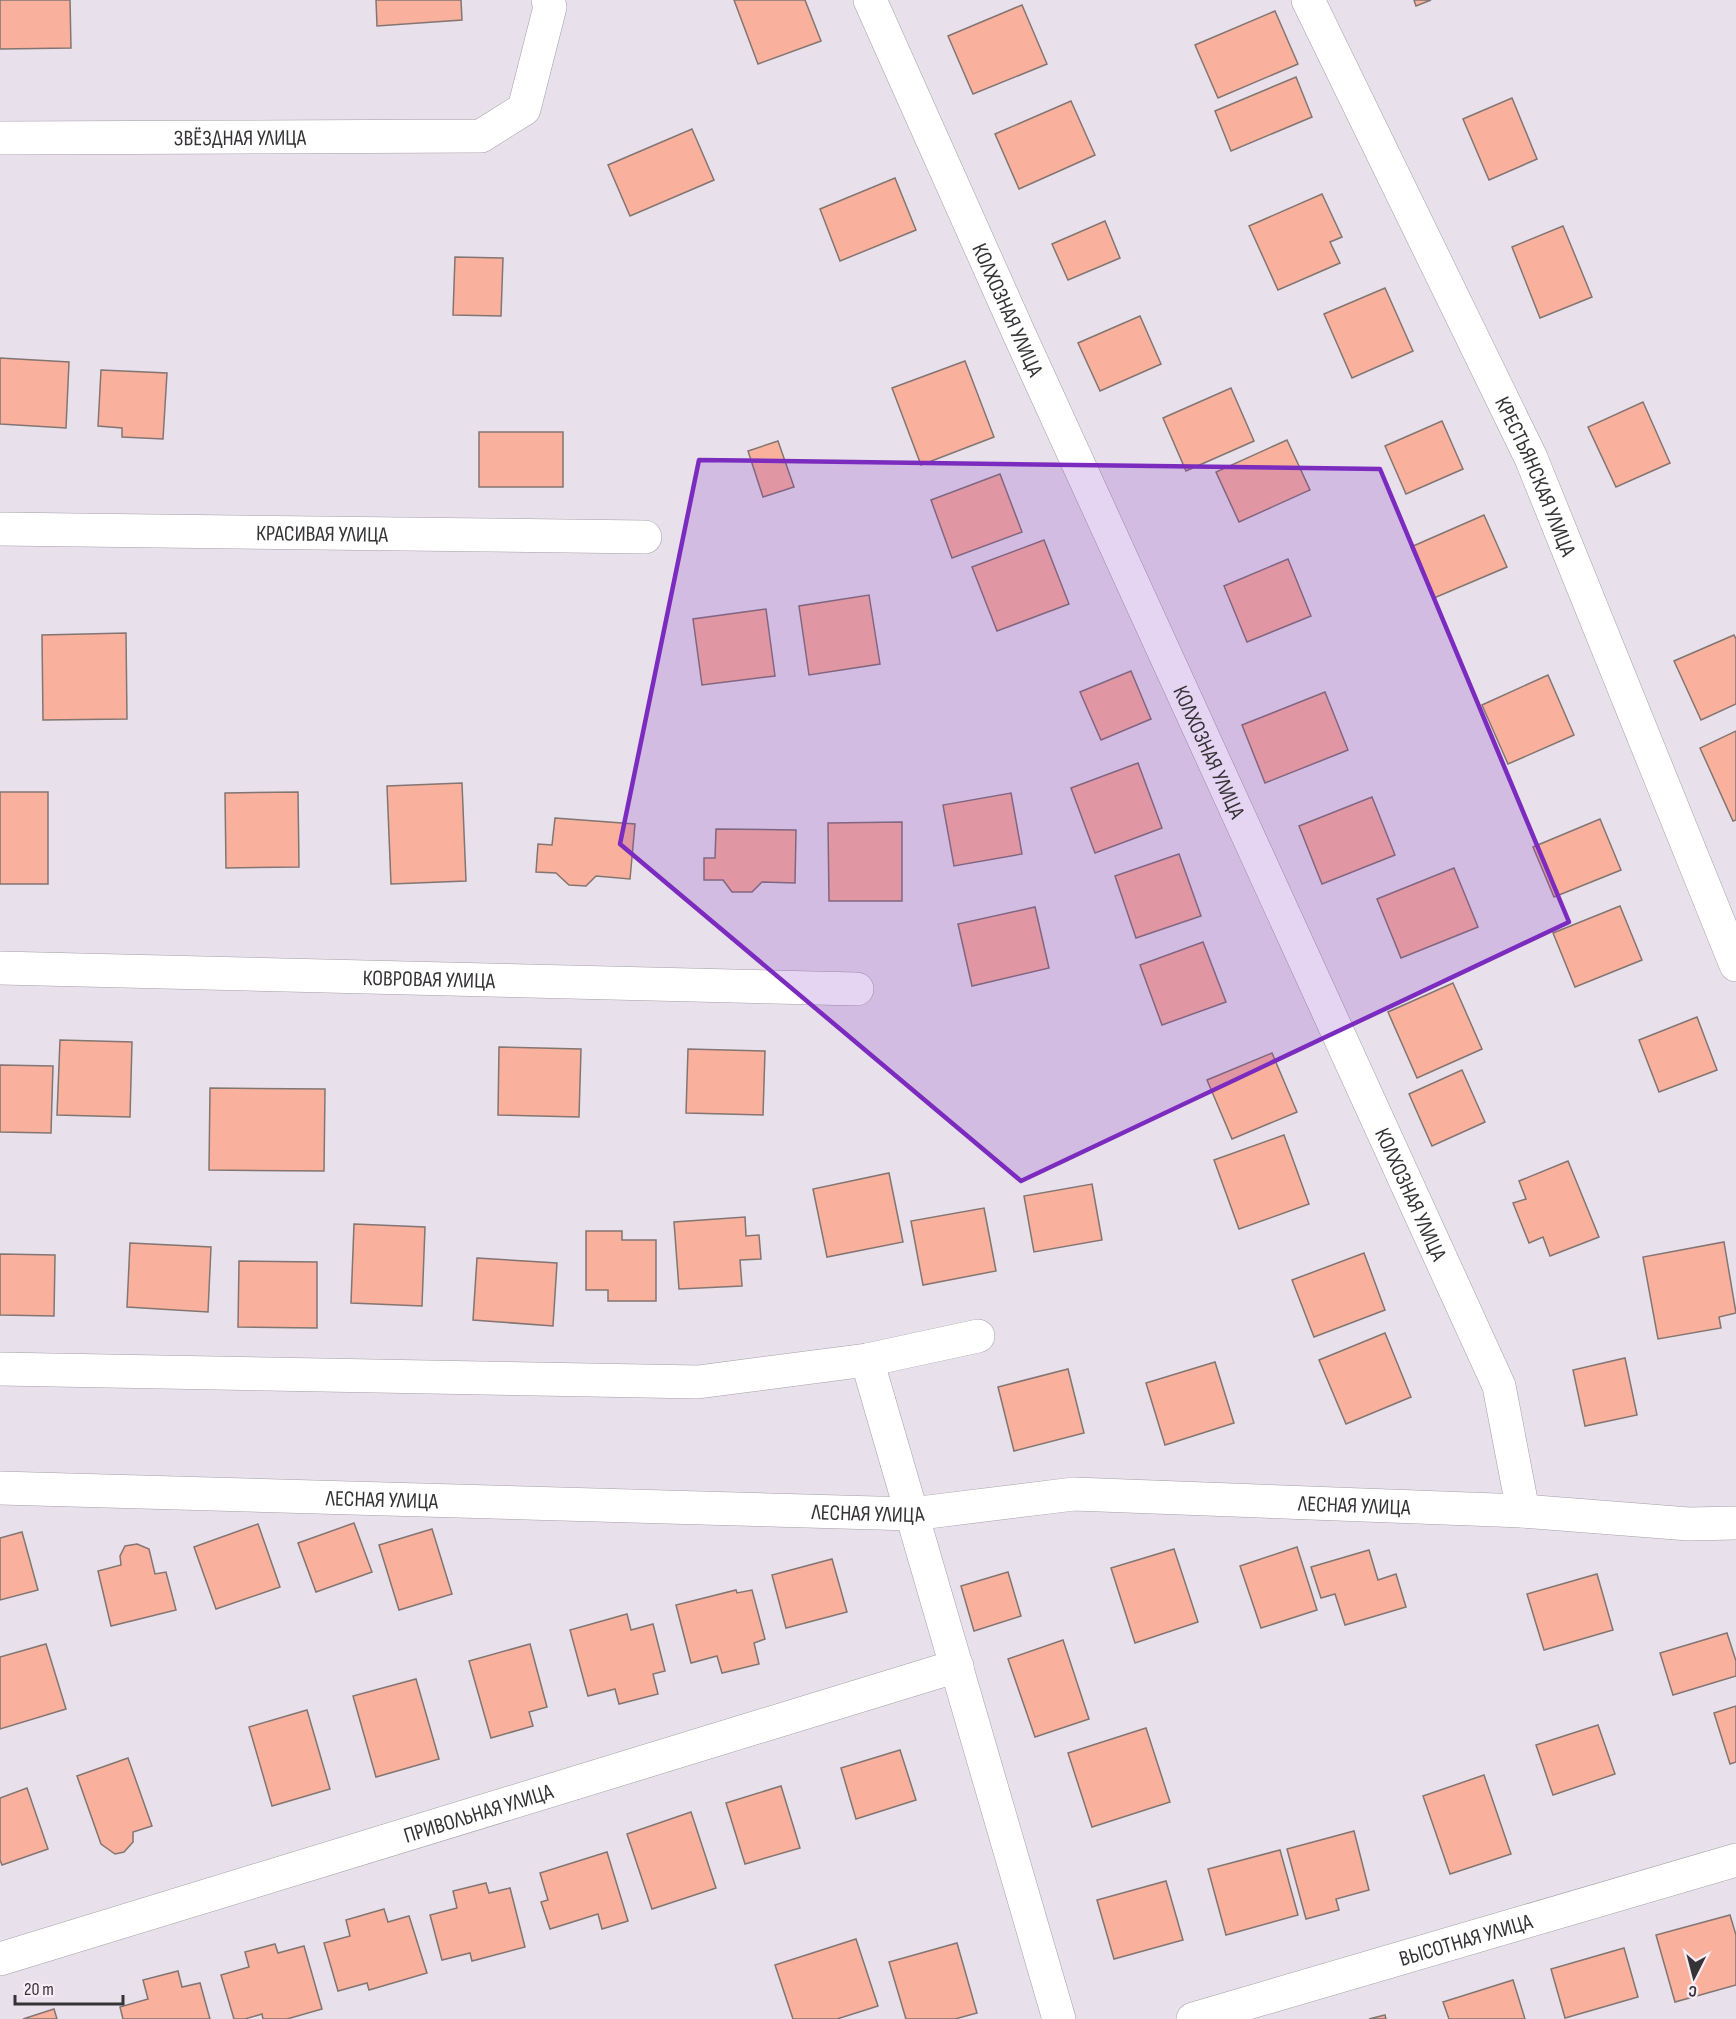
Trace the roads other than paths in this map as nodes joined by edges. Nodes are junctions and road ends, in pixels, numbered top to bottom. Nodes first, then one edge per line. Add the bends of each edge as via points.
1 (548, 0) edge
2 (870, 0) edge
3 (1308, 0) edge
4 (0, 138) edge
5 (0, 529) edge
6 (645, 537) dead end
7 (1736, 965) edge
8 (0, 968) edge
9 (857, 989) dead end
10 (978, 1336) dead end
11 (867, 1360) junction
12 (0, 1369) edge
13 (0, 1488) edge
14 (1523, 1511) junction
15 (912, 1514) junction
16 (1736, 1523) edge
17 (957, 1666) junction
18 (1736, 1860) edge
19 (0, 1959) edge
20 (1059, 2019) edge
21 (1193, 2019) edge

1 - 4 street, ЗВЁЗДНАЯ УЛИЦА via 550,7 524,109 481,136
2 - 14 street, КОЛХОЗНАЯ УЛИЦА via 1024,347 1499,1386
3 - 7 street, КРЕСТЬЯНСКАЯ УЛИЦА via 1531,458
5 - 6 street, КРАСИВАЯ УЛИЦА
8 - 9 street, КОВРОВАЯ УЛИЦА
10 - 11 street
11 - 12 street via 698,1382
11 - 15 street
13 - 15 street, ЛЕСНАЯ УЛИЦА
14 - 15 street, ЛЕСНАЯ УЛИЦА via 1074,1494
14 - 16 street, ЛЕСНАЯ УЛИЦА via 1689,1524
15 - 17 street
17 - 19 street, ПРИВОЛЬНАЯ УЛИЦА
17 - 20 street
18 - 21 street, ВЫСОТНАЯ УЛИЦА

